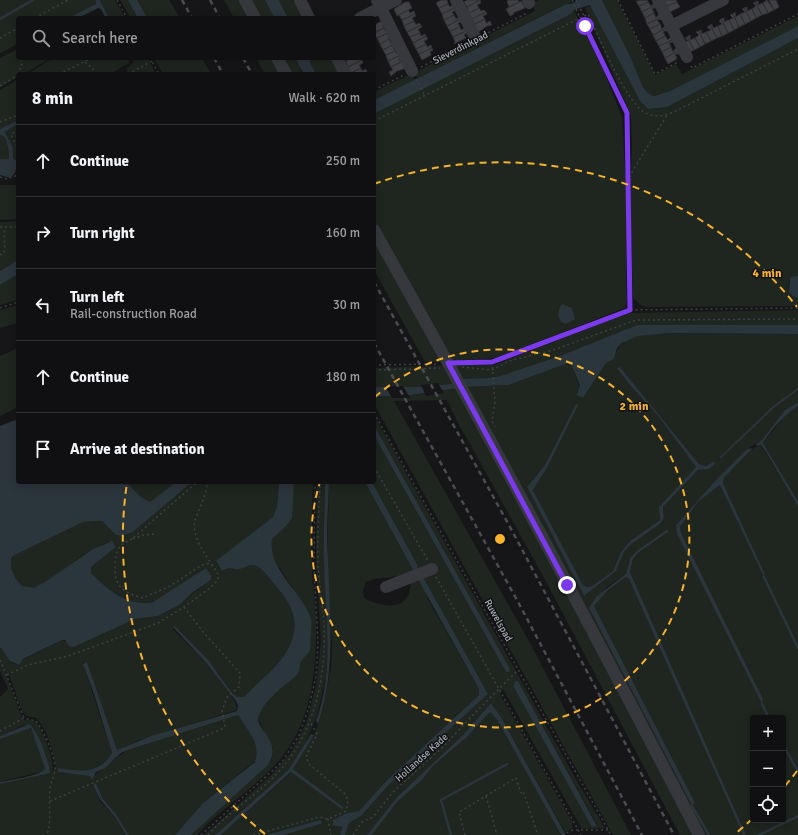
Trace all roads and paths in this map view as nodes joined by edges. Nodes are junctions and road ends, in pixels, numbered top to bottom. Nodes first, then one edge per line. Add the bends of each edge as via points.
1 (68, 0) edge
2 (117, 0) edge
3 (245, 0) edge
4 (300, 0) edge
5 (396, 0) edge
6 (456, 0) edge
7 (576, 0) edge
8 (618, 0) edge
9 (658, 0) edge
10 (723, 0) edge
11 (572, 1) edge
12 (529, 2) edge
13 (379, 4) edge
14 (798, 14) edge
15 (40, 16) edge
16 (126, 16) edge
17 (254, 16) edge
18 (308, 16) edge
19 (363, 16) edge
20 (584, 16) junction
21 (581, 18) junction
22 (674, 25) junction
23 (16, 29) edge
24 (0, 38) edge
25 (476, 39) junction
26 (798, 49) edge
27 (687, 57) junction
28 (20, 60) edge
29 (88, 60) edge
30 (279, 60) edge
31 (338, 60) edge
32 (152, 61) joint
33 (85, 62) junction
34 (19, 72) edge
35 (62, 72) edge
36 (94, 72) edge
37 (133, 72) edge
38 (158, 72) edge
39 (285, 72) edge
40 (345, 72) edge
41 (413, 74) junction
42 (16, 75) edge
43 (0, 86) edge
44 (376, 89) edge
45 (425, 95) junction
46 (16, 115) edge
47 (667, 115) junction
48 (376, 120) edge
49 (0, 122) edge
50 (16, 131) edge
51 (16, 145) edge
52 (16, 176) edge
53 (0, 177) edge
54 (628, 177) junction
55 (6, 226) junction
56 (0, 227) edge
57 (16, 227) edge
58 (376, 234) edge
59 (0, 255) edge
60 (16, 303) edge
61 (0, 308) edge
62 (798, 308) edge
63 (630, 310) junction
64 (798, 319) edge
65 (492, 362) junction
66 (376, 366) edge
67 (450, 366) junction
68 (376, 370) edge
69 (492, 371) junction
70 (493, 389) dead end
71 (376, 417) edge
72 (195, 484) edge
73 (207, 484) edge
74 (315, 484) edge
75 (320, 484) edge
76 (154, 534) dead end
77 (132, 538) junction
78 (211, 562) junction
79 (432, 569) dead end
80 (386, 588) dead end
81 (184, 607) junction
82 (0, 660) edge
83 (518, 669) junction
84 (7, 675) junction
85 (499, 688) junction
86 (24, 718) junction
87 (310, 722) junction
88 (0, 730) edge
89 (486, 796) junction
90 (50, 801) junction
91 (328, 819) junction
92 (608, 830) junction
93 (579, 831) junction
94 (47, 835) edge
95 (201, 835) edge
96 (208, 835) edge
97 (254, 835) edge
98 (331, 835) edge
99 (353, 835) edge
100 (465, 835) edge
101 (497, 835) edge
102 (538, 835) edge
103 (562, 835) edge
104 (581, 835) edge
105 (611, 835) edge
106 (699, 835) edge

1 - 15 path
2 - 16 path
3 - 17 street
4 - 18 street
5 - 13 street
6 - 25 street
7 - 20 path
8 - 27 path via 655,74
9 - 22 street
10 - 22 street
11 - 21 path
12 - 25 path, Sieverdinkpad via 533,10
13 - 19 street
13 - 41 street
14 - 27 path via 692,68
20 - 21 path
20 - 47 path via 588,14 630,99 646,113 655,116
20 - 54 path via 588,34 627,113
21 - 45 path
22 - 27 street
23 - 24 path
25 - 41 path, Sieverdinkpad
26 - 47 path
28 - 34 path via 22,66
29 - 33 path
30 - 39 street
31 - 40 street
32 - 37 path
32 - 38 path
33 - 35 path
33 - 36 path
41 - 44 path, Sieverdinkpad
41 - 45 path
42 - 43 path
45 - 48 path
46 - 49 path
47 - 54 path
50 - 51 path via 11,135
52 - 53 path via 7,179
54 - 63 path
55 - 56 path
55 - 57 path
55 - 59 path via 4,253
58 - 67 street
60 - 61 path
62 - 63 path
63 - 65 path
64 - 69 path via 636,320 553,350 509,361
65 - 67 path
65 - 69 path
66 - 67 path
67 - 68 path
67 - 69 path
67 - 106 street via 602,647
69 - 70 path
71 - 83 path, Ruwelspad
72 - 77 path
73 - 78 path via 194,526 196,537
74 - 95 path via 314,567 318,644 316,676 309,707 299,735 282,762
75 - 87 path via 318,562 324,638 318,692
76 - 77 path
77 - 78 path via 118,549 115,572 119,585 132,596 143,598 170,586
78 - 81 path via 218,574 216,582
79 - 80 street
81 - 84 path via 158,623 68,656 28,665
81 - 90 path via 238,670 239,687 227,697 222,711 225,726
82 - 84 path
83 - 85 path, Hollandse Kade
83 - 92 path, Ruwelspad
84 - 86 path
85 - 93 path
85 - 99 path, Hollandse Kade via 445,745 393,792 373,817 362,822
86 - 88 path
86 - 90 path via 39,724 53,756
87 - 91 path via 317,734 306,757 309,764 345,794 348,801 346,811
87 - 96 path via 298,747 282,768
89 - 100 path via 459,812
89 - 101 path
89 - 102 path via 516,778
90 - 94 path via 50,827
91 - 97 path via 319,817
91 - 98 path
92 - 93 path
92 - 105 path, Ruwelspad
93 - 103 path via 573,830
93 - 104 path

